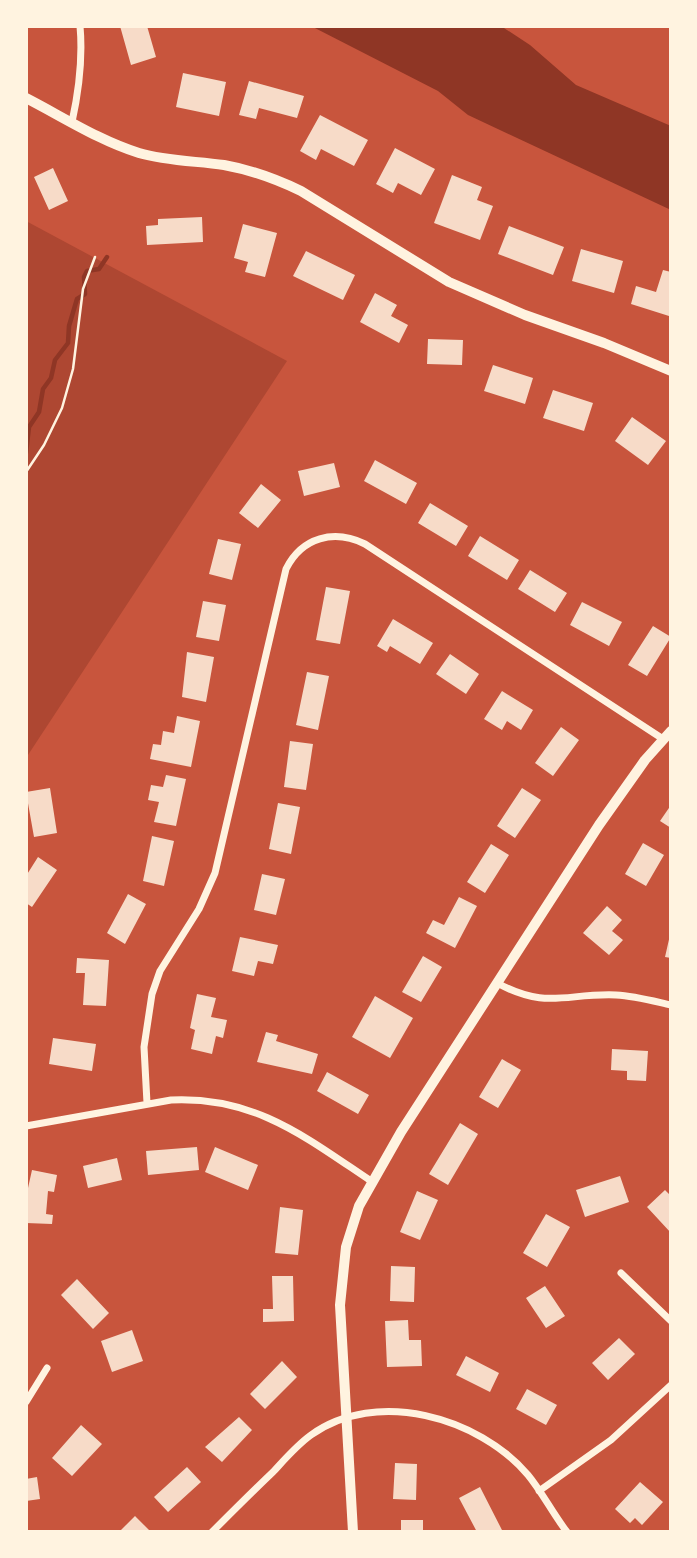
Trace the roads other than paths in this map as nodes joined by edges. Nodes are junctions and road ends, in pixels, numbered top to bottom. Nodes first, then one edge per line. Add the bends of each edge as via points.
1 (79, 26) edge
2 (26, 98) edge
3 (72, 122) junction
4 (671, 371) edge
5 (667, 735) edge
6 (497, 983) junction
7 (671, 1005) edge
8 (147, 1103) junction
9 (26, 1126) edge
10 (371, 1181) junction
11 (621, 1273) dead end
12 (671, 1321) edge
13 (47, 1368) dead end
14 (671, 1385) edge
15 (26, 1402) edge
16 (345, 1418) junction
17 (539, 1491) junction
18 (212, 1532) edge
19 (353, 1532) edge
20 (567, 1532) edge

1 - 3 street via 82,56
2 - 3 street
3 - 4 street via 140,153 223,165 276,179 449,282
5 - 6 street via 599,825
5 - 8 street via 365,544 336,536 300,548 286,569 215,873 199,909 160,971 152,994 144,1047
6 - 7 street via 534,999 616,995
6 - 10 street
8 - 9 street
8 - 10 street via 190,1099 250,1109 281,1123
10 - 16 street via 359,1206 342,1269
11 - 12 street
13 - 15 street
14 - 17 street via 611,1440
16 - 17 street via 365,1413 412,1414 465,1428 510,1458
16 - 18 street via 310,1436
16 - 19 street
17 - 20 street

